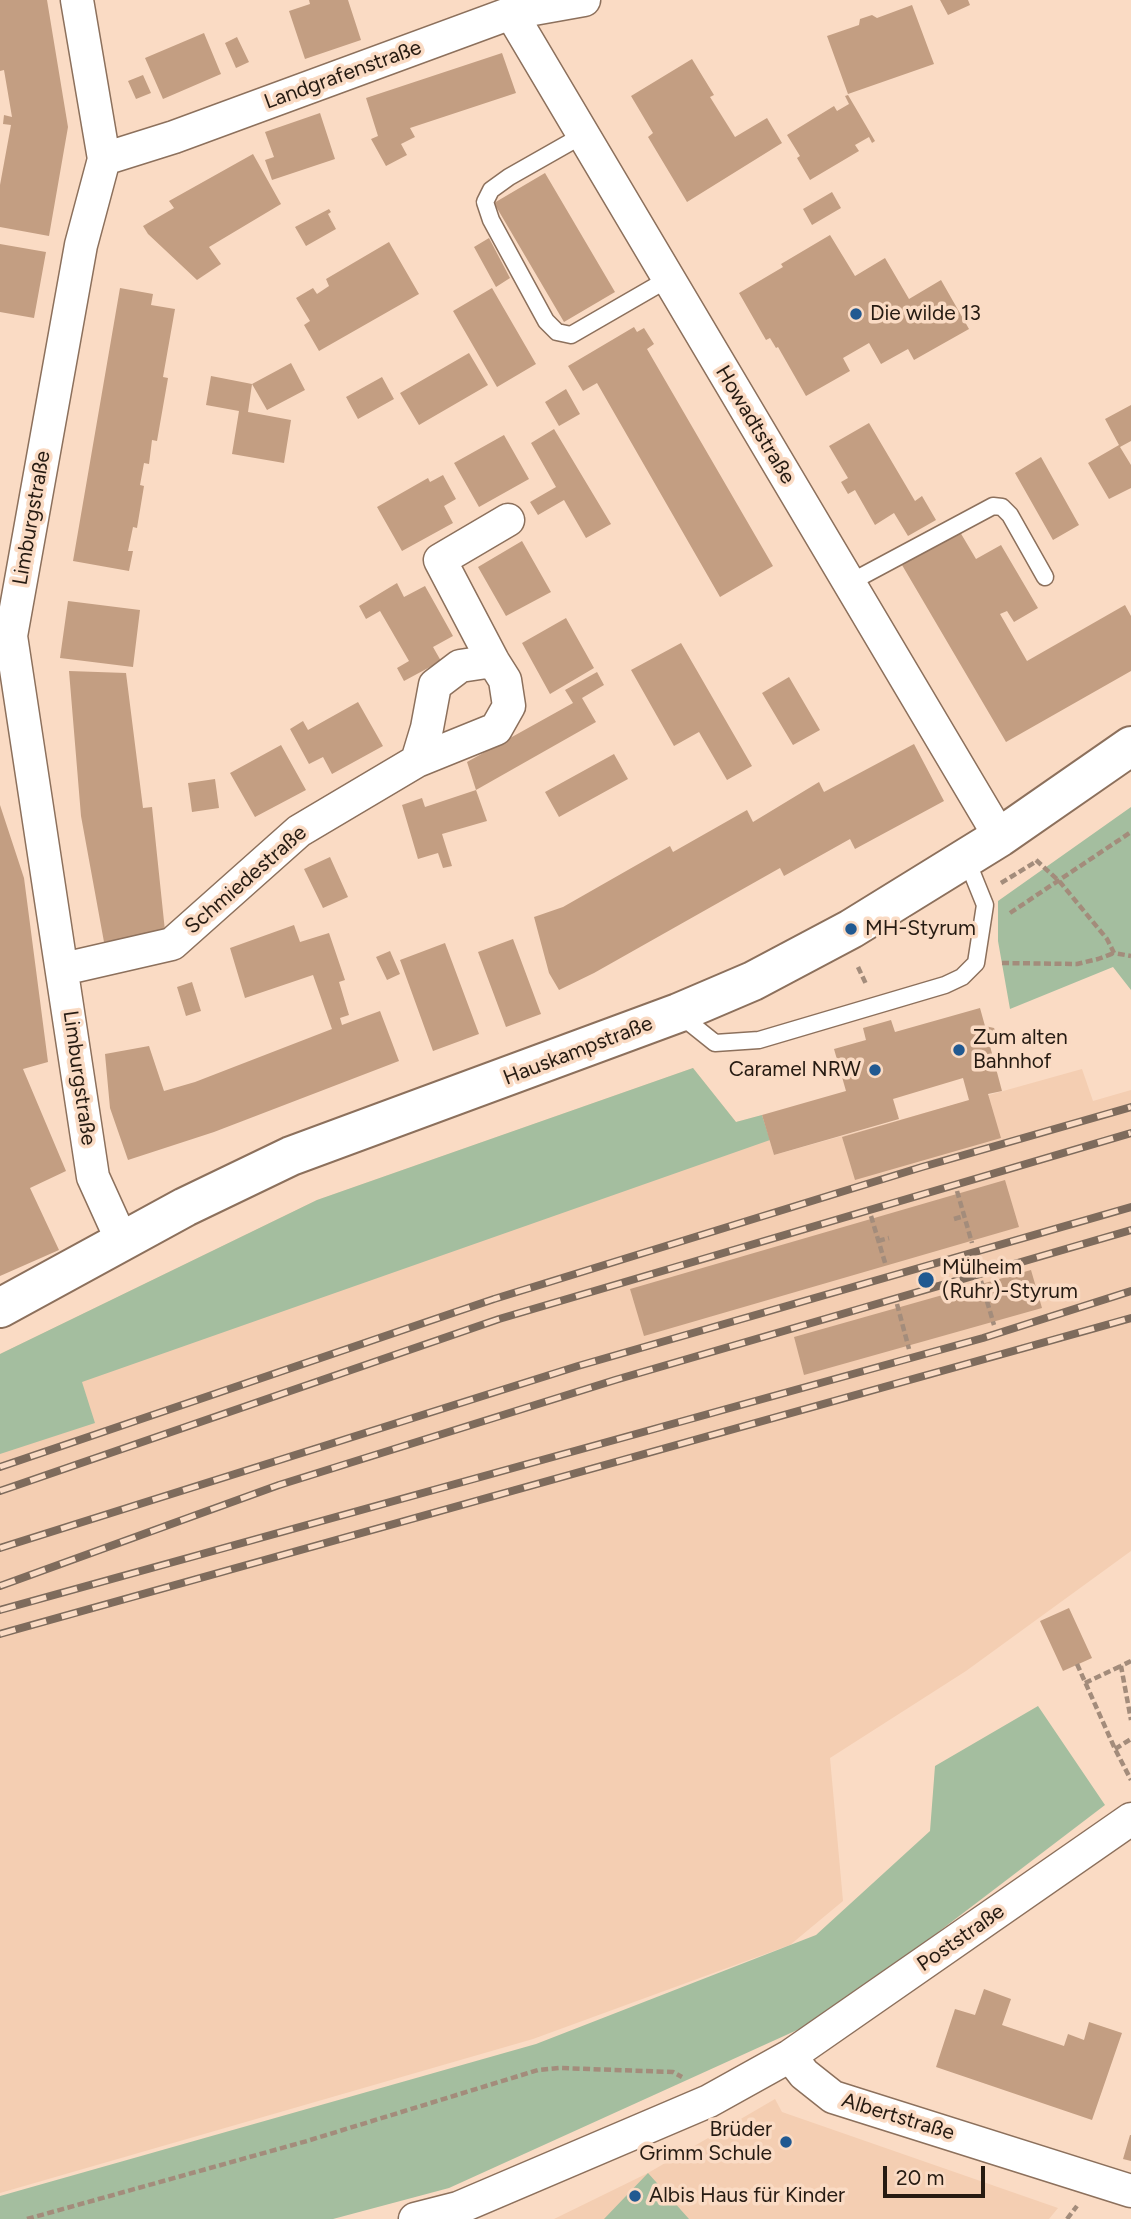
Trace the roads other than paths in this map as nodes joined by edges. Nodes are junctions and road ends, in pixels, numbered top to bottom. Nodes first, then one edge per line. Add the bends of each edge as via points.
1 (77, 0) edge
2 (584, 0) edge
3 (510, 13) junction
4 (583, 135) junction
5 (104, 159) junction
6 (668, 279) junction
7 (508, 520) dead end
8 (1045, 577) dead end
9 (849, 583) junction
10 (6, 634) edge
11 (493, 662) junction
12 (1131, 746) edge
13 (416, 761) junction
14 (1000, 837) junction
15 (966, 858) junction
16 (63, 969) junction
17 (678, 1013) junction
18 (121, 1241) junction
19 (0, 1308) edge
20 (1131, 1819) edge
21 (790, 2056) junction
22 (1131, 2191) edge
23 (415, 2219) edge

1 - 5 street, Limburgstraße
2 - 3 street, Landgrafenstraße
3 - 4 street, Howadtstraße
3 - 5 street, Landgrafenstraße
4 - 6 street, Howadtstraße
4 - 6 lane via 500,183 485,202 546,321 557,332 571,335
5 - 10 street, Limburgstraße via 81,245
6 - 9 street, Howadtstraße
7 - 11 street, Schmiedestraße via 440,560
8 - 9 lane via 1010,516 1002,507 993,506
9 - 14 street, Howadtstraße
10 - 16 street, Limburgstraße
11 - 13 street via 460,666 435,685
11 - 13 street, Schmiedestraße via 505,680 509,706 496,729
12 - 14 street, Hauskampstraße
13 - 16 street, Schmiedestraße via 299,831 172,944
14 - 15 street, Hauskampstraße
15 - 17 street, Hauskampstraße via 851,929 753,981
15 - 17 lane via 985,905 976,963 962,977 759,1040 715,1043
16 - 18 street, Limburgstraße via 93,1177
17 - 18 street, Hauskampstraße via 291,1156
18 - 19 street, Hauskampstraße
20 - 21 street, Poststraße
21 - 22 street, Albertstraße via 833,2097
21 - 23 street via 709,2101 457,2208

